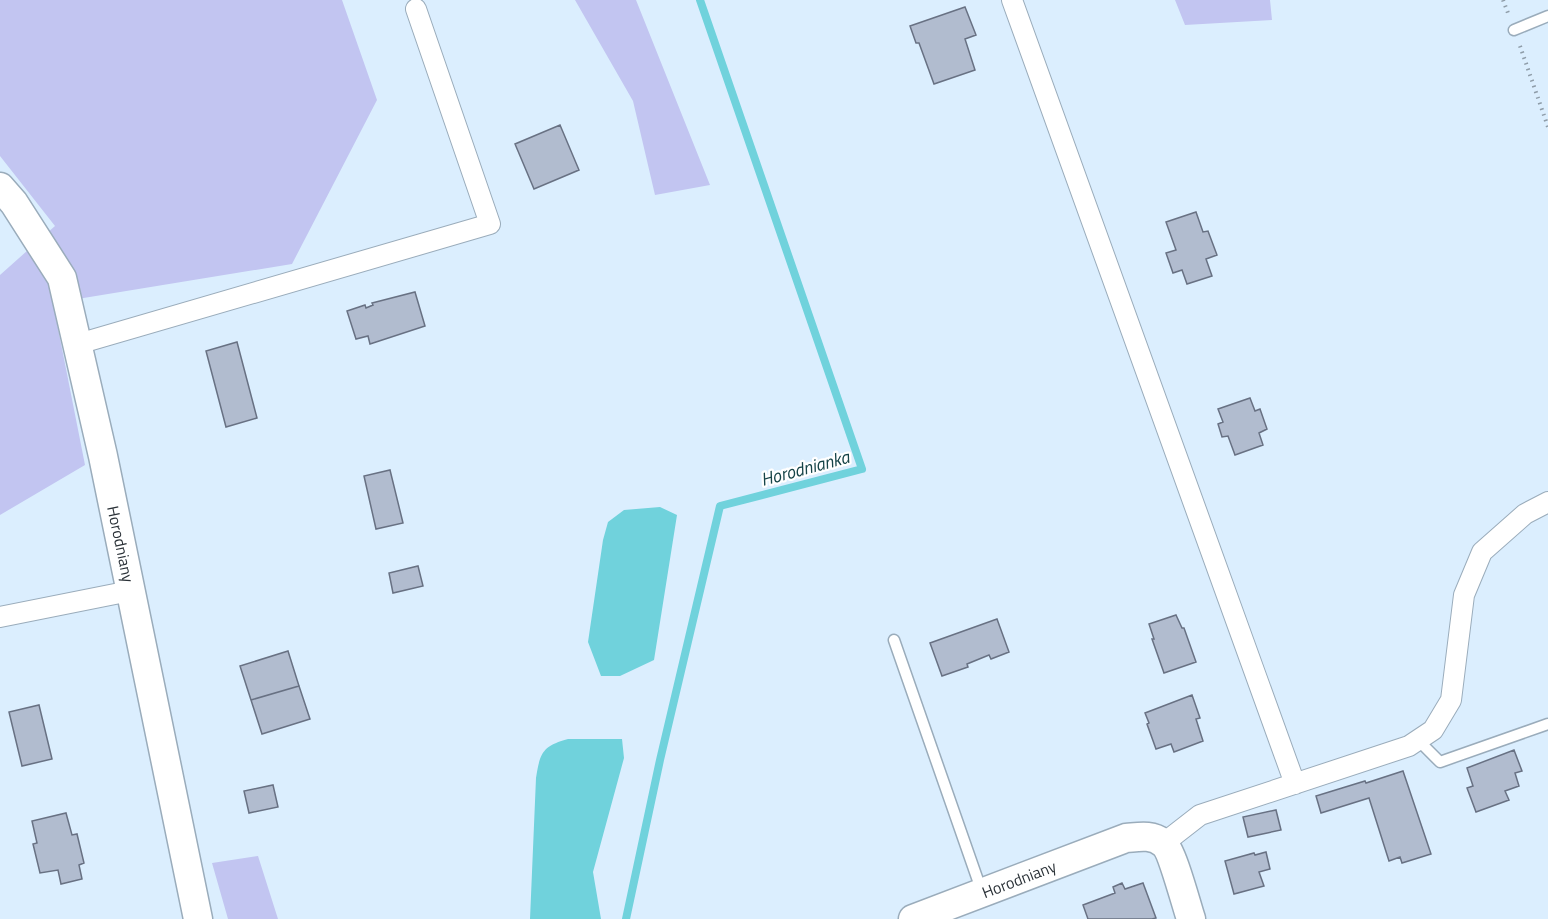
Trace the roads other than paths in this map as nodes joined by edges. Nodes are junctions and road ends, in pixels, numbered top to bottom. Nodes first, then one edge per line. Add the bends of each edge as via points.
1 (1012, 0) edge
2 (416, 9) dead end
3 (1548, 16) edge
4 (1514, 30) road end
5 (0, 187) edge
6 (78, 344) junction
7 (1548, 502) edge
8 (130, 591) junction
9 (0, 617) edge
10 (894, 640) dead end
11 (1548, 724) edge
12 (1418, 740) junction
13 (1295, 784) junction
14 (1164, 843) junction
15 (982, 893) junction
16 (198, 919) edge
17 (913, 919) edge
18 (1191, 919) edge

1 - 13 street
2 - 6 street via 490,224
3 - 4 lane
5 - 6 street, Horodniany via 62,278
6 - 8 street, Horodniany
7 - 12 street via 1525,514 1482,552 1464,596 1451,700 1433,730
8 - 9 street
8 - 16 street, Horodniany
10 - 15 lane
11 - 12 lane via 1440,762
12 - 13 street
13 - 14 street via 1200,815
14 - 15 street, Horodniany via 1148,836 1126,838
14 - 18 street
15 - 17 street, Horodniany

